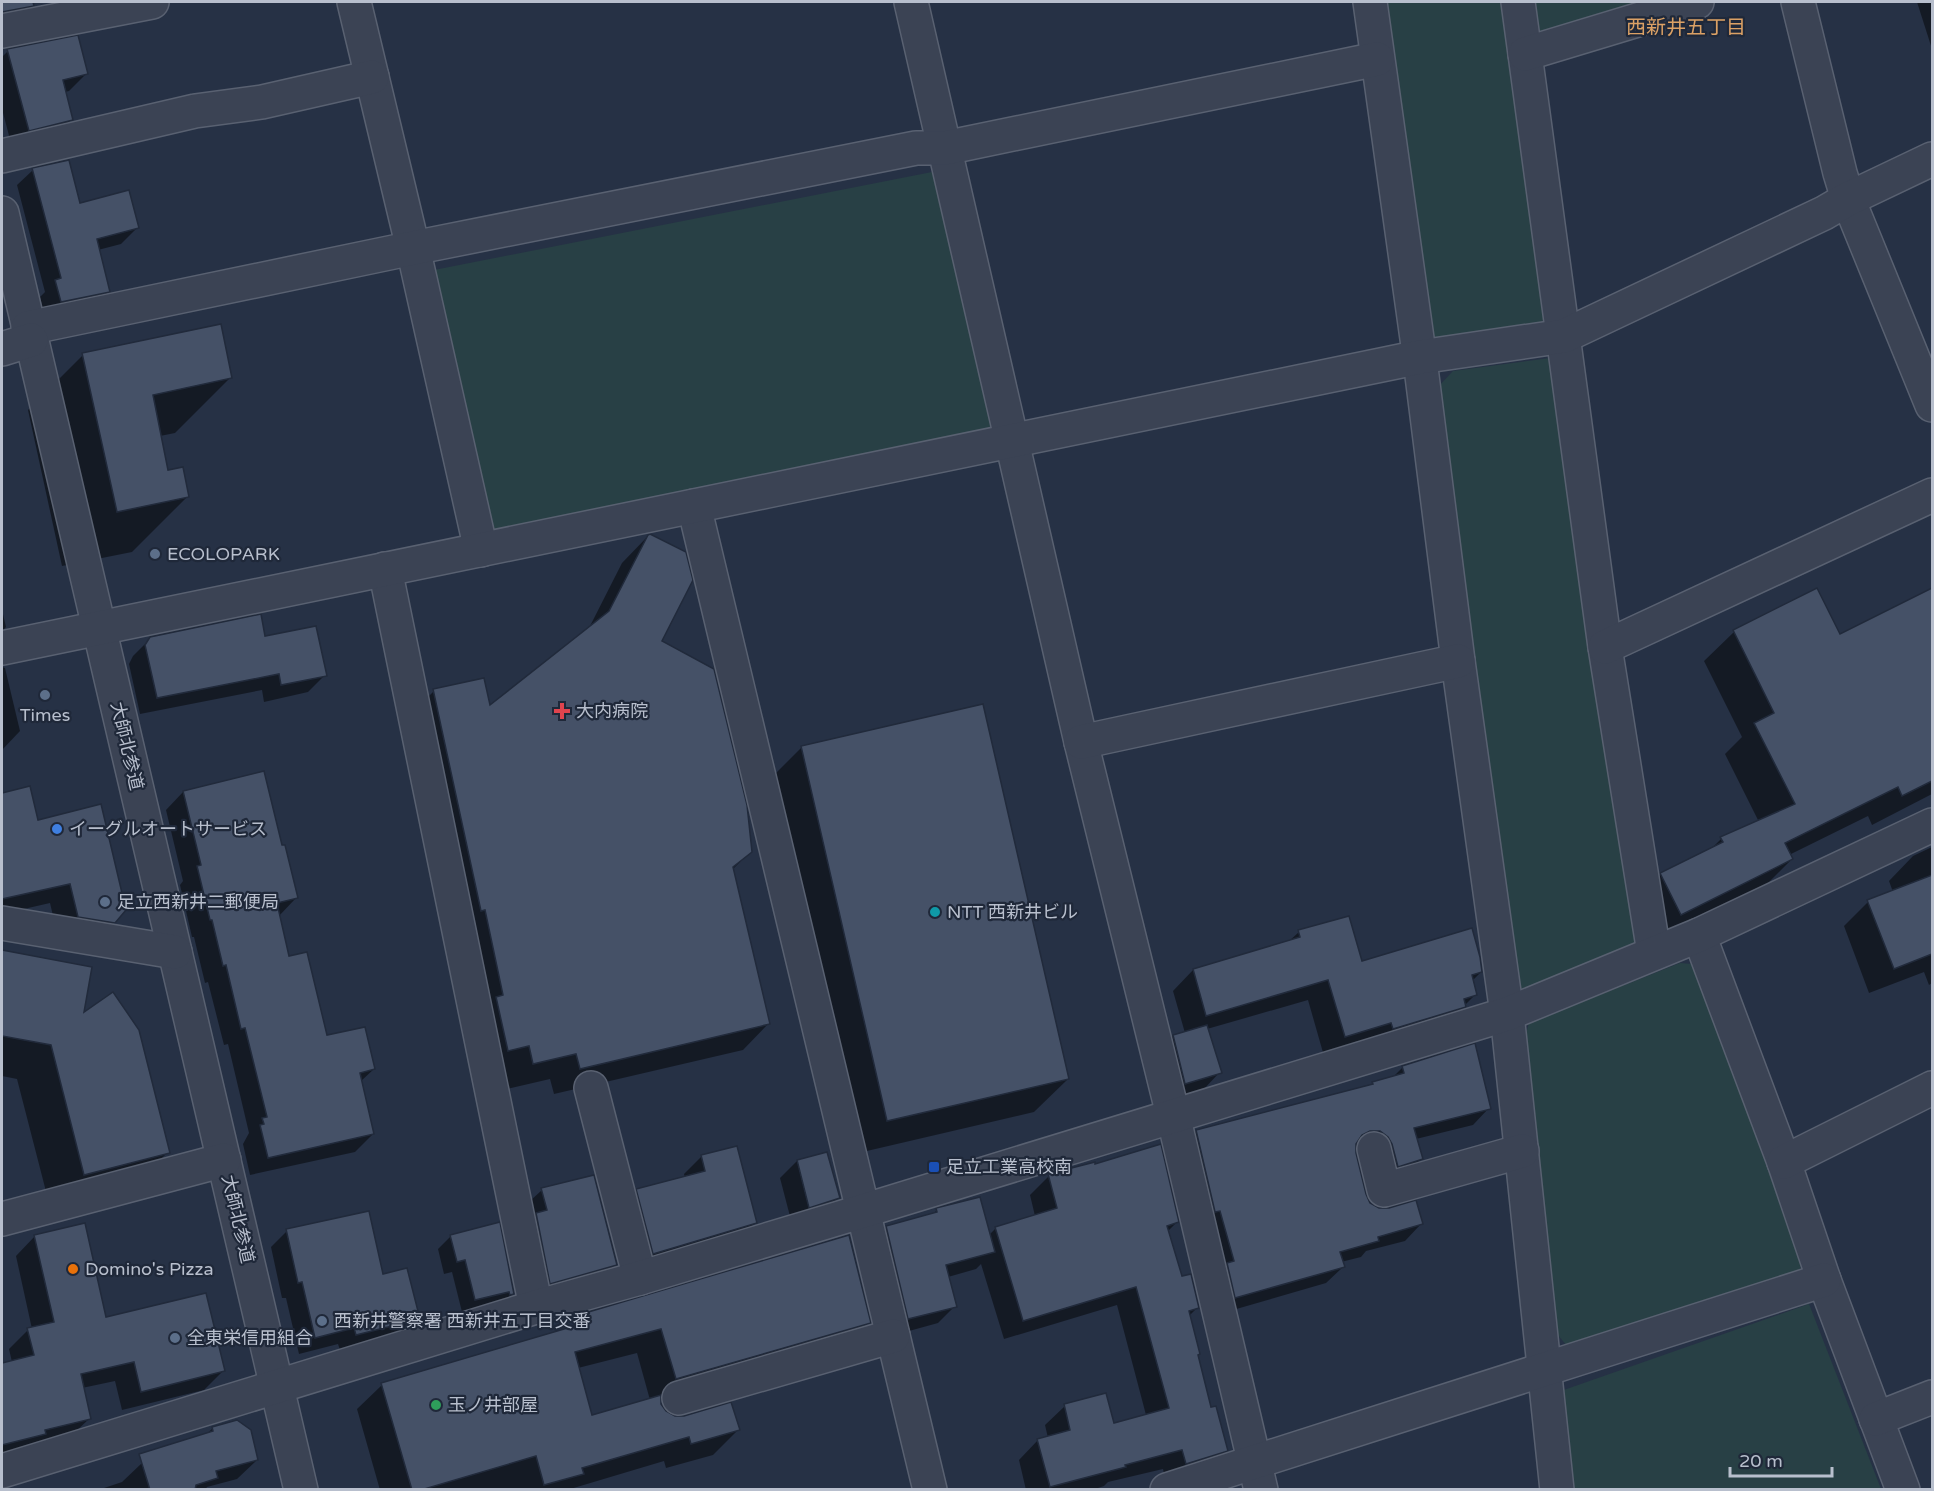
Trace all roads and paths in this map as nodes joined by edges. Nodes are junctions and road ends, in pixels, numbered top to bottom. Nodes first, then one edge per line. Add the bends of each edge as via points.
1 (152, 2) edge
2 (354, 2) edge
3 (911, 2) edge
4 (1370, 2) edge
5 (1518, 2) edge
6 (1697, 2) edge
7 (1798, 2) edge
8 (2, 31) edge
9 (1525, 54) junction
10 (1377, 58) junction
11 (372, 77) junction
12 (945, 148) junction
13 (2, 156) edge
14 (1932, 159) edge
15 (1848, 199) junction
16 (2, 213) edge
17 (413, 248) junction
18 (1564, 336) junction
19 (20, 339) edge
20 (1420, 357) junction
21 (1932, 405) edge
22 (1012, 442) junction
23 (1932, 495) edge
24 (694, 506) junction
25 (481, 550) junction
26 (385, 569) junction
27 (99, 628) junction
28 (1605, 646) junction
29 (2, 648) edge
30 (1458, 661) junction
31 (1081, 742) junction
32 (1932, 825) edge
33 (2, 922) edge
34 (1699, 935) junction
35 (175, 952) junction
36 (1654, 953) junction
37 (1507, 1014) junction
38 (591, 1088) dead end
39 (1932, 1088) edge
40 (1173, 1115) junction
41 (1374, 1149) dead end
42 (1522, 1151) junction
43 (224, 1160) junction
44 (1784, 1162) junction
45 (863, 1211) junction
46 (2, 1220) edge
47 (640, 1278) junction
48 (1824, 1280) junction
49 (536, 1307) junction
50 (893, 1336) junction
51 (1544, 1368) junction
52 (277, 1387) junction
53 (1932, 1397) edge
54 (680, 1398) dead end
55 (1876, 1419) junction
56 (2, 1471) edge
57 (1258, 1475) edge
58 (301, 1490) edge
59 (930, 1490) edge
60 (1167, 1490) edge
61 (1557, 1490) edge
62 (1903, 1490) edge

1 - 8 street
2 - 11 street
3 - 12 street
4 - 10 street
5 - 9 street
6 - 9 street
7 - 15 street
9 - 18 street
10 - 12 street
10 - 20 street
11 - 13 street via 262,102 195,111
11 - 17 street
12 - 17 street via 916,148
12 - 22 street
14 - 15 street
15 - 18 street
15 - 21 street
16 - 19 street, 大師北参道
17 - 19 street
17 - 25 street
18 - 20 street
18 - 28 street
19 - 27 street, 大師北参道
20 - 22 street
20 - 30 street
22 - 24 street
22 - 31 street
23 - 28 street
24 - 25 street
24 - 45 street
25 - 26 street
26 - 27 street
26 - 49 street
27 - 29 street
27 - 35 street, 大師北参道
28 - 36 street
30 - 31 street
30 - 37 street
31 - 40 street
32 - 34 street
33 - 35 street
34 - 36 street
34 - 44 street
35 - 43 street, 大師北参道
36 - 37 street
37 - 40 street
37 - 42 street
38 - 47 street
39 - 44 street
40 - 45 street
40 - 57 street
41 - 42 street via 1384,1190
42 - 51 street
43 - 46 street
43 - 52 street, 大師北参道
44 - 48 street
45 - 47 street
45 - 50 street
47 - 49 street
48 - 51 street
48 - 55 street
49 - 52 street
50 - 54 street
50 - 59 street
51 - 57 street
51 - 61 street
52 - 56 street
52 - 58 street, 大師北参道
53 - 55 street
55 - 62 street
57 - 60 street

